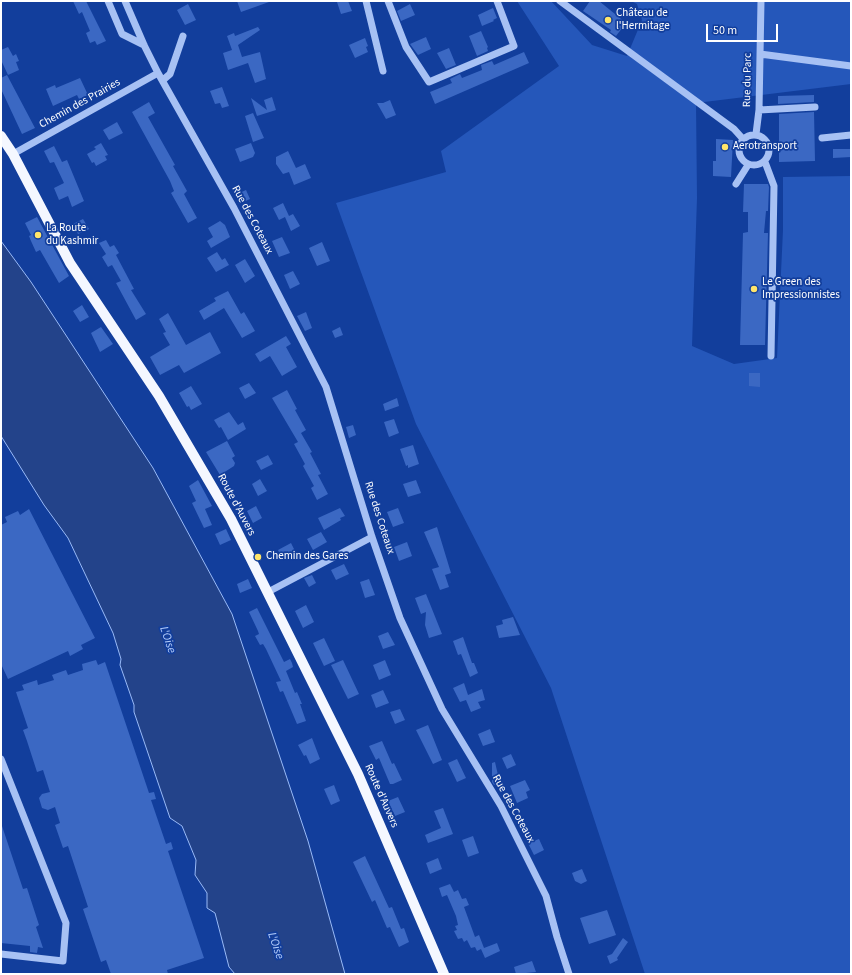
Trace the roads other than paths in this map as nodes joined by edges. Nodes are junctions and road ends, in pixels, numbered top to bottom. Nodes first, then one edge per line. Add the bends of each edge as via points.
1 (108, 1) edge
2 (125, 1) edge
3 (366, 1) edge
4 (388, 1) edge
5 (497, 1) edge
6 (560, 1) edge
7 (761, 1) edge
8 (183, 36) dead end
9 (144, 45) junction
10 (760, 54) junction
11 (851, 66) edge
12 (383, 71) dead end
13 (158, 73) junction
14 (163, 80) junction
15 (815, 108) dead end
16 (760, 110) junction
17 (756, 134) junction
18 (851, 134) edge
19 (1, 136) edge
20 (822, 138) dead end
21 (744, 139) junction
22 (13, 154) junction
23 (765, 162) junction
24 (748, 165) junction
25 (736, 184) dead end
26 (771, 356) dead end
27 (372, 537) junction
28 (268, 592) junction
29 (1, 759) edge
30 (1, 954) edge
31 (444, 974) edge
32 (569, 974) edge

1 - 9 street via 122,34
2 - 9 street, Rue des Coteaux
3 - 12 street
4 - 5 street via 406,47 429,82 514,46
6 - 21 street
7 - 10 street, Rue du Parc
8 - 14 street via 170,74
9 - 13 street, Rue des Coteaux
10 - 11 street
10 - 16 street, Rue du Parc
13 - 14 street, Rue des Coteaux
13 - 22 street, Chemin des Prairies
14 - 27 street, Rue des Coteaux via 234,208 326,387
15 - 16 street
16 - 17 street, Rue du Parc
17 - 21 street
17 - 23 street via 764,138 769,145 769,154
18 - 20 street
19 - 22 main road, Route d'Auvers
21 - 24 street via 739,145 739,153
22 - 28 main road, Route d'Auvers via 70,263 159,396 205,472
23 - 24 street via 757,166
23 - 26 street via 774,186
24 - 25 street
27 - 28 street
27 - 32 street, Rue des Coteaux via 400,618 442,709 501,806 546,896 556,937
28 - 31 main road, Route d'Auvers via 358,774
29 - 30 street via 66,923 63,961

